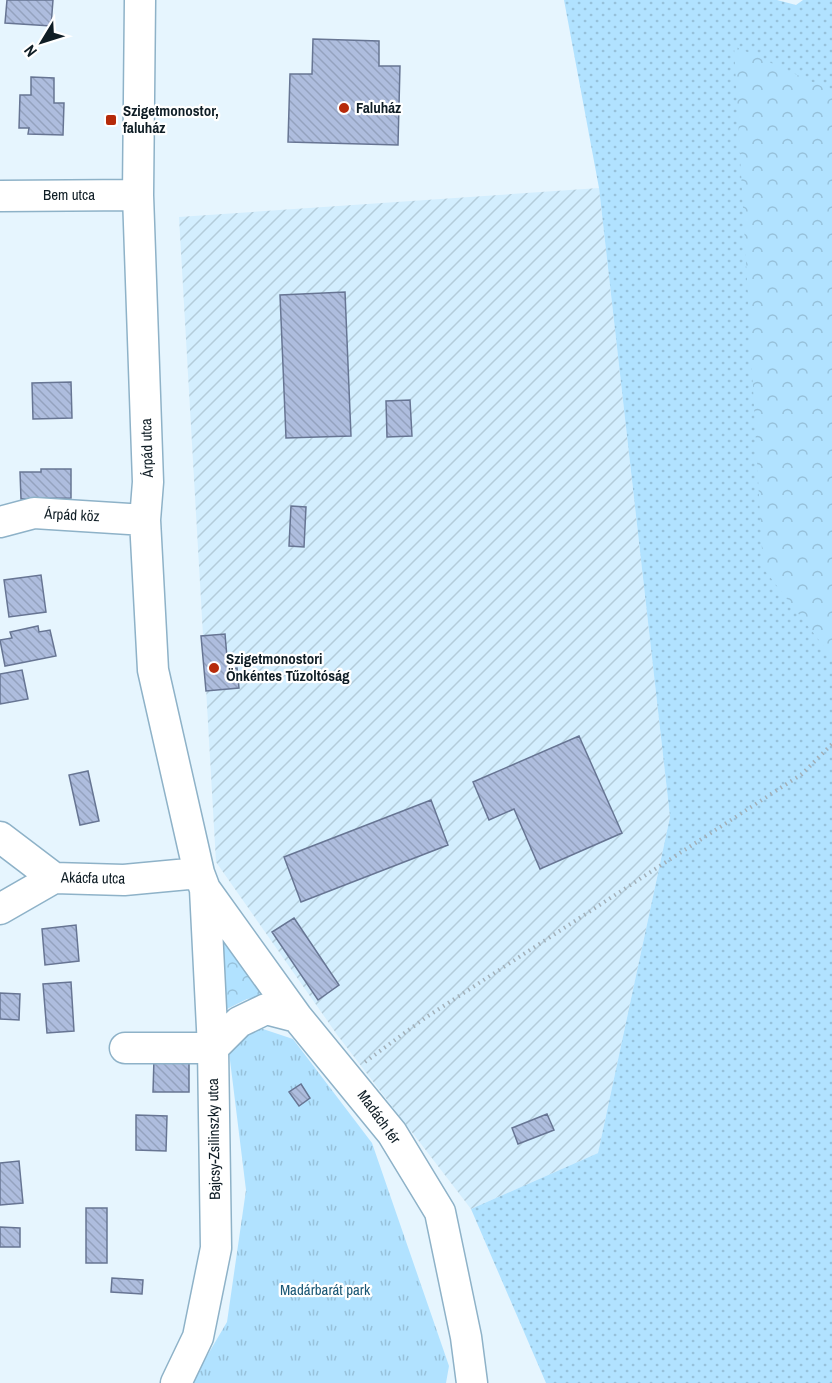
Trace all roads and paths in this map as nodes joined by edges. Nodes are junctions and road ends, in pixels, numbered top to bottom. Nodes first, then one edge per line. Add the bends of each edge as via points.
1 (140, 0) edge
2 (138, 195) junction
3 (0, 196) edge
4 (145, 520) junction
5 (0, 522) edge
6 (832, 744) edge
7 (0, 837) edge
8 (54, 878) junction
9 (202, 881) junction
10 (0, 909) edge
11 (297, 1017) junction
12 (125, 1048) dead end
13 (213, 1048) junction
14 (348, 1076) junction
15 (176, 1383) edge
16 (472, 1383) edge

1 - 2 street, Árpád utca
2 - 3 street, Bem utca
2 - 4 street, Árpád utca via 148,482
4 - 5 street, Árpád köz via 34,513
4 - 9 street, Árpád utca via 153,670
6 - 14 path via 802,774 425,1018
7 - 8 street, Akácfa utca
8 - 9 street, Akácfa utca
8 - 10 street
9 - 11 street, Madách tér
9 - 13 street, Bajcsy-Zsilinszky utca
11 - 13 street via 266,1009 239,1022
11 - 14 street, Madách tér
12 - 13 street
13 - 15 street, Bajcsy-Zsilinszky utca via 216,1248 198,1336
14 - 16 street, Madách tér via 392,1133 440,1212

